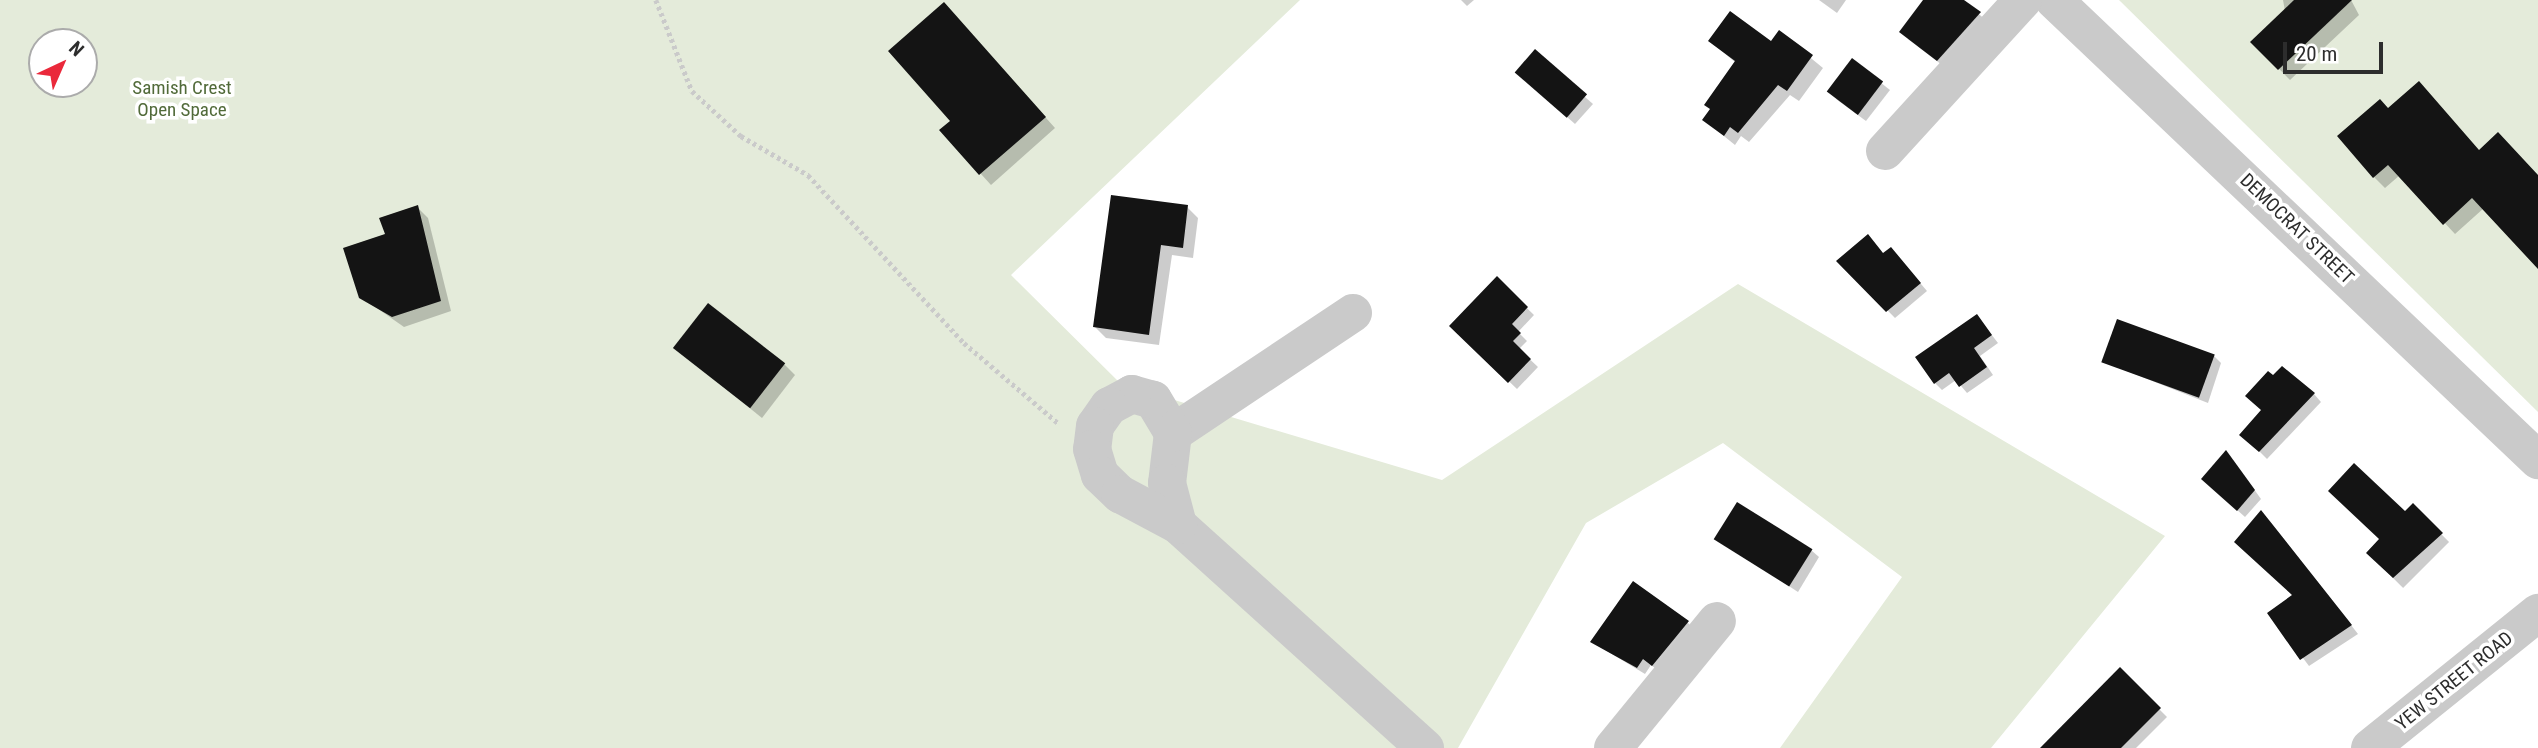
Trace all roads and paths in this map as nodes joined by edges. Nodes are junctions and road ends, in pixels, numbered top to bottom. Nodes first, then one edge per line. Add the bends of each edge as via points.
1 (656, 0) edge
2 (2024, 0) edge
3 (2054, 0) edge
4 (1885, 151) dead end
5 (1353, 313) dead end
6 (1173, 432) junction
7 (1093, 449) junction
8 (2538, 460) edge
9 (1178, 525) junction
10 (2538, 613) edge
11 (1717, 621) dead end
12 (1422, 746) edge
13 (1613, 748) edge
14 (2370, 748) edge

1 - 7 path via 692,91 741,136 808,174 964,343
2 - 4 street
3 - 8 street, DEMOCRAT STREET
5 - 6 street
6 - 7 street via 1153,400 1132,394 1109,406 1095,426
6 - 9 street via 1167,483
7 - 9 street via 1100,475 1120,494
9 - 12 street
10 - 14 street, YEW STREET ROAD
11 - 13 street

